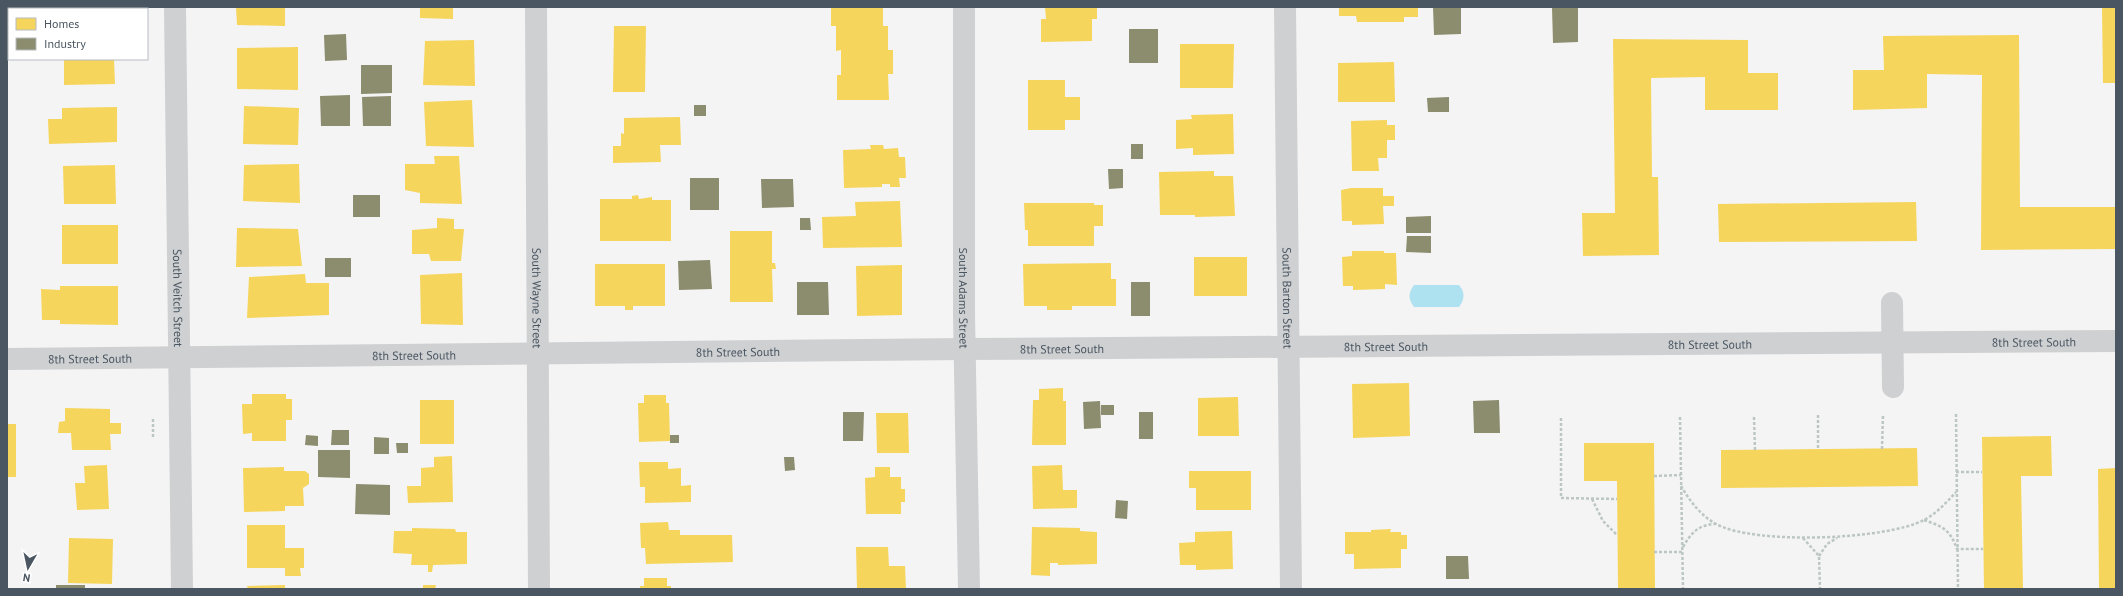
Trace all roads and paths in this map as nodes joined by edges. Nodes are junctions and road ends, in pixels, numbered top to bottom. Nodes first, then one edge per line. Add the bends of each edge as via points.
1 (175, 7) edge
2 (536, 7) edge
3 (964, 7) edge
4 (1285, 7) edge
5 (1892, 302) dead end
6 (2116, 341) edge
7 (1892, 344) junction
8 (1288, 348) junction
9 (965, 349) junction
10 (537, 354) junction
11 (7, 359) edge
12 (179, 359) junction
13 (1893, 387) dead end
14 (154, 414) dead end
15 (1956, 414) dead end
16 (1818, 415) dead end
17 (1883, 415) dead end
18 (1680, 417) dead end
19 (1754, 417) dead end
20 (1561, 418) dead end
21 (153, 443) dead end
22 (1882, 449) dead end
23 (1755, 450) dead end
24 (1818, 450) dead end
25 (1956, 472) junction
26 (1982, 472) dead end
27 (1681, 475) junction
28 (1654, 476) dead end
29 (1681, 486) junction
30 (1956, 492) junction
31 (1592, 499) junction
32 (1617, 499) dead end
33 (1924, 520) junction
34 (1716, 524) junction
35 (1617, 535) dead end
36 (1837, 537) junction
37 (1802, 538) junction
38 (1682, 548) junction
39 (1984, 548) dead end
40 (1957, 549) junction
41 (1654, 552) dead end
42 (1682, 552) junction
43 (1819, 556) junction
44 (182, 589) edge
45 (538, 589) edge
46 (968, 589) edge
47 (1291, 589) edge
48 (1683, 589) edge
49 (1820, 589) edge
50 (1958, 589) edge

1 - 12 street, South Veitch Street
2 - 10 street, South Wayne Street
3 - 9 street, South Adams Street
4 - 8 street, South Barton Street
5 - 7 street
6 - 7 street, 8th Street South
7 - 8 street, 8th Street South
7 - 13 street
8 - 9 street, 8th Street South
8 - 47 street, South Barton Street
9 - 10 street, 8th Street South
9 - 46 street, South Adams Street
10 - 12 street, 8th Street South
10 - 45 street, South Wayne Street
11 - 12 street, 8th Street South
12 - 44 street, South Veitch Street
14 - 21 path
15 - 25 path
16 - 24 path
17 - 22 path
18 - 27 path
19 - 23 path
20 - 31 path via 1561,498
25 - 26 path
25 - 30 path
27 - 28 path
27 - 29 path
29 - 34 path via 1691,502
29 - 38 path
30 - 33 path
30 - 40 path
31 - 32 path
31 - 35 path via 1600,517
33 - 36 path via 1886,530
33 - 40 path via 1946,530
34 - 37 path via 1755,535
34 - 38 path via 1707,524 1692,532
36 - 37 path
36 - 43 path via 1827,544
37 - 43 path
38 - 42 path
39 - 40 path
40 - 50 path
41 - 42 path
42 - 48 path
43 - 49 path

